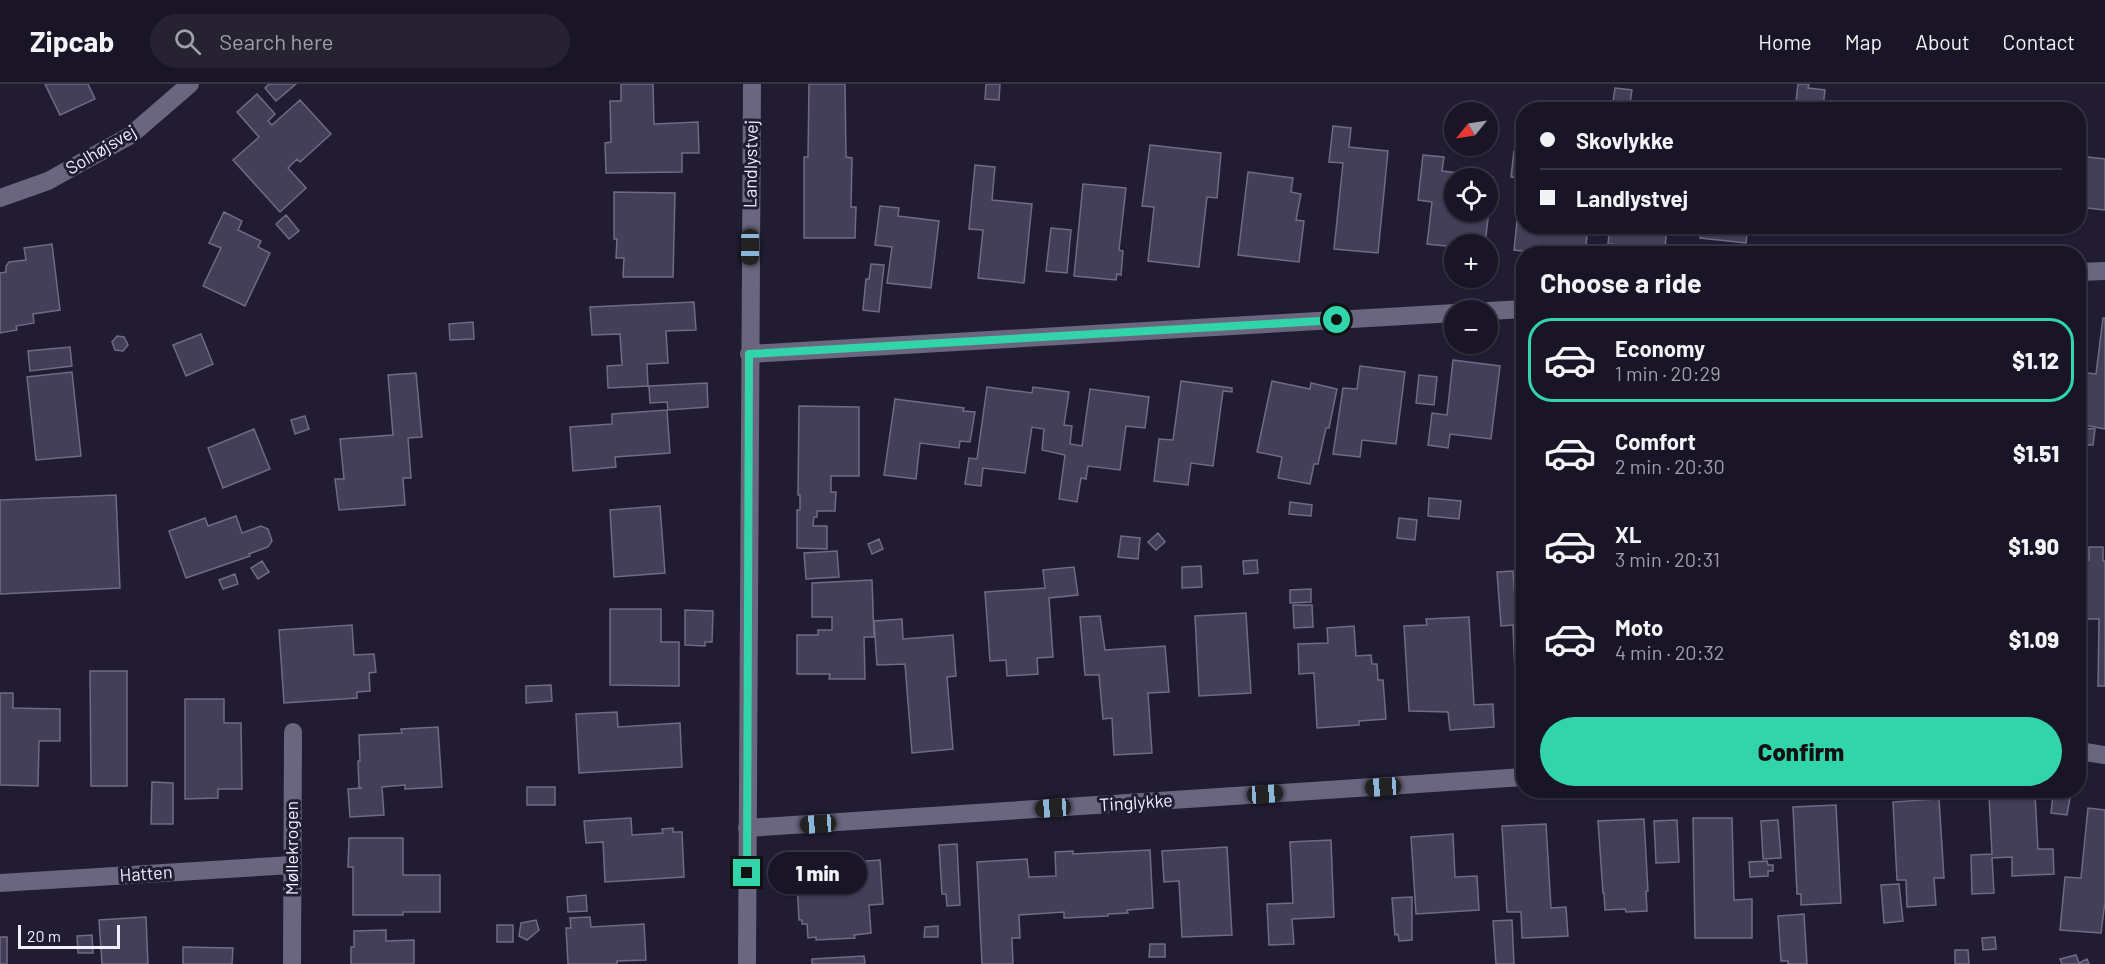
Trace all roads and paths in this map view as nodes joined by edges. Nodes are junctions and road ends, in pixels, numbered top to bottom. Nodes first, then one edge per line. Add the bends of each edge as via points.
1 (190, 84) edge
2 (752, 84) edge
3 (0, 198) edge
4 (2105, 271) edge
5 (2086, 272) edge
6 (1516, 309) edge
7 (1498, 310) edge
8 (1444, 314) edge
9 (749, 354) junction
10 (293, 732) dead end
11 (2086, 752) edge
12 (2105, 755) edge
13 (1516, 778) edge
14 (747, 828) junction
15 (292, 865) junction
16 (0, 883) edge
17 (292, 964) edge
18 (747, 964) edge

1 - 3 street, Solhøjsvej via 131,135 48,181
2 - 9 street, Landlystvej
4 - 5 street
6 - 7 street
8 - 9 street
9 - 14 street, Landlystvej
10 - 15 street, Møllekrogen
11 - 12 street
13 - 14 street, Tinglykke
14 - 18 street, Landlystvej
15 - 16 street, Hatten
15 - 17 street, Møllekrogen

